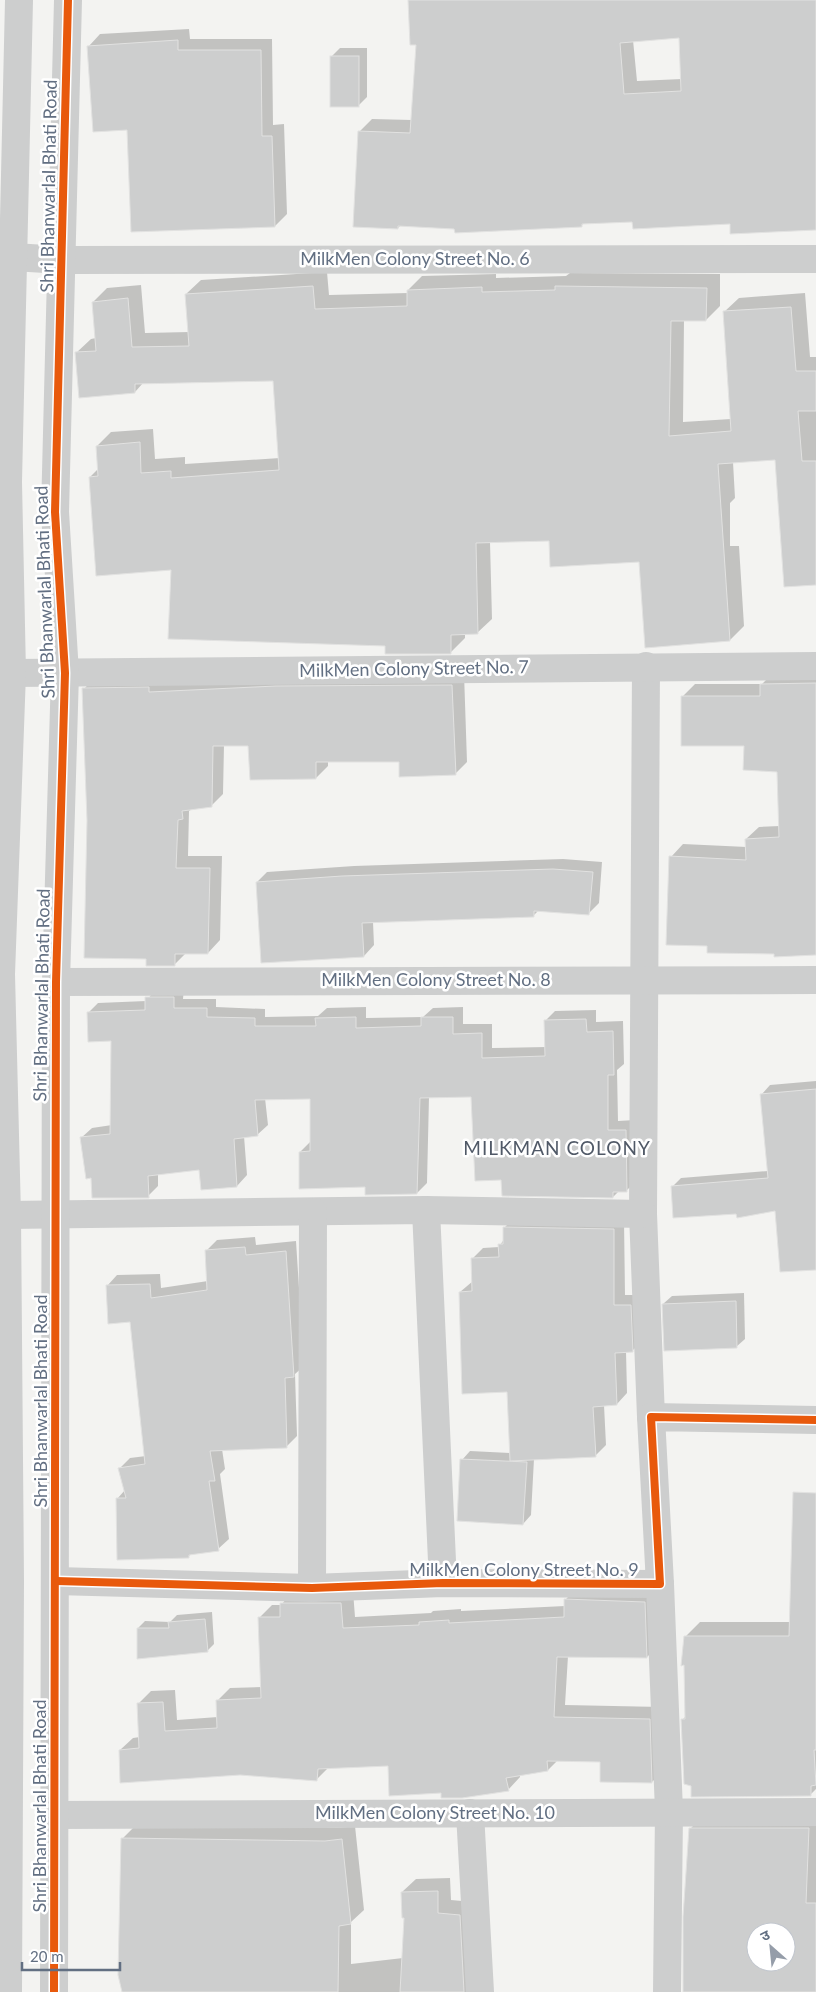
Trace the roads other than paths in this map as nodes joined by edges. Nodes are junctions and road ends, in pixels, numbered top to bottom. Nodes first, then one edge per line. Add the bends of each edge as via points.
1 (19, 0) edge
2 (68, 0) edge
3 (13, 257) junction
4 (816, 259) edge
5 (62, 260) junction
6 (4, 481) edge
7 (646, 666) junction
8 (816, 666) edge
9 (12, 673) junction
10 (65, 673) junction
11 (1, 974) edge
12 (643, 979) junction
13 (816, 980) edge
14 (56, 982) junction
15 (426, 1210) junction
16 (313, 1212) junction
17 (643, 1214) junction
18 (7, 1215) junction
19 (55, 1216) junction
20 (651, 1417) junction
21 (816, 1420) edge
22 (5, 1552) edge
23 (56, 1581) junction
24 (443, 1583) junction
25 (660, 1584) junction
26 (312, 1588) junction
27 (668, 1811) junction
28 (816, 1812) edge
29 (470, 1813) junction
30 (54, 1814) junction
31 (8, 1992) edge
32 (54, 1992) edge
33 (480, 1992) edge
34 (667, 1992) edge

1 - 3 street, Shri Bhanwarlal Bhati Road
2 - 5 street, Shri Bhanwarlal Bhati Road
3 - 5 street, MilkMen Colony Street No. 6
3 - 6 street, Shri Bhanwarlal Bhati Road
4 - 5 street, MilkMen Colony Street No. 6
5 - 10 street, Shri Bhanwarlal Bhati Road via 55,512
6 - 9 street, Shri Bhanwarlal Bhati Road
7 - 8 street, MilkMen Colony Street No. 7
7 - 10 street, MilkMen Colony Street No. 7
7 - 12 street, MilkMen Colony Street No. 9
9 - 10 street, MilkMen Colony Street No. 7
9 - 11 street, Shri Bhanwarlal Bhati Road
10 - 14 street, Shri Bhanwarlal Bhati Road
11 - 18 street, Shri Bhanwarlal Bhati Road
12 - 13 street, MilkMen Colony Street No. 8
12 - 14 street, MilkMen Colony Street No. 8
12 - 17 street, MilkMen Colony Street No. 9
14 - 19 street, Shri Bhanwarlal Bhati Road
15 - 16 street
15 - 17 street
15 - 24 street
16 - 19 street
16 - 26 street
17 - 20 street, MilkMen Colony Street No. 9
18 - 19 street
18 - 22 street, Shri Bhanwarlal Bhati Road
19 - 23 street, Shri Bhanwarlal Bhati Road
20 - 21 street
20 - 25 street, MilkMen Colony Street No. 9
22 - 31 street, Shri Bhanwarlal Bhati Road
23 - 26 street, MilkMen Colony Street No. 9
23 - 30 street, Shri Bhanwarlal Bhati Road
24 - 25 street, MilkMen Colony Street No. 9
24 - 26 street, MilkMen Colony Street No. 9
25 - 27 street
27 - 28 street, MilkMen Colony Street No. 10
27 - 29 street, MilkMen Colony Street No. 10
27 - 34 street
29 - 30 street, MilkMen Colony Street No. 10
29 - 33 street
30 - 32 street, Shri Bhanwarlal Bhati Road

